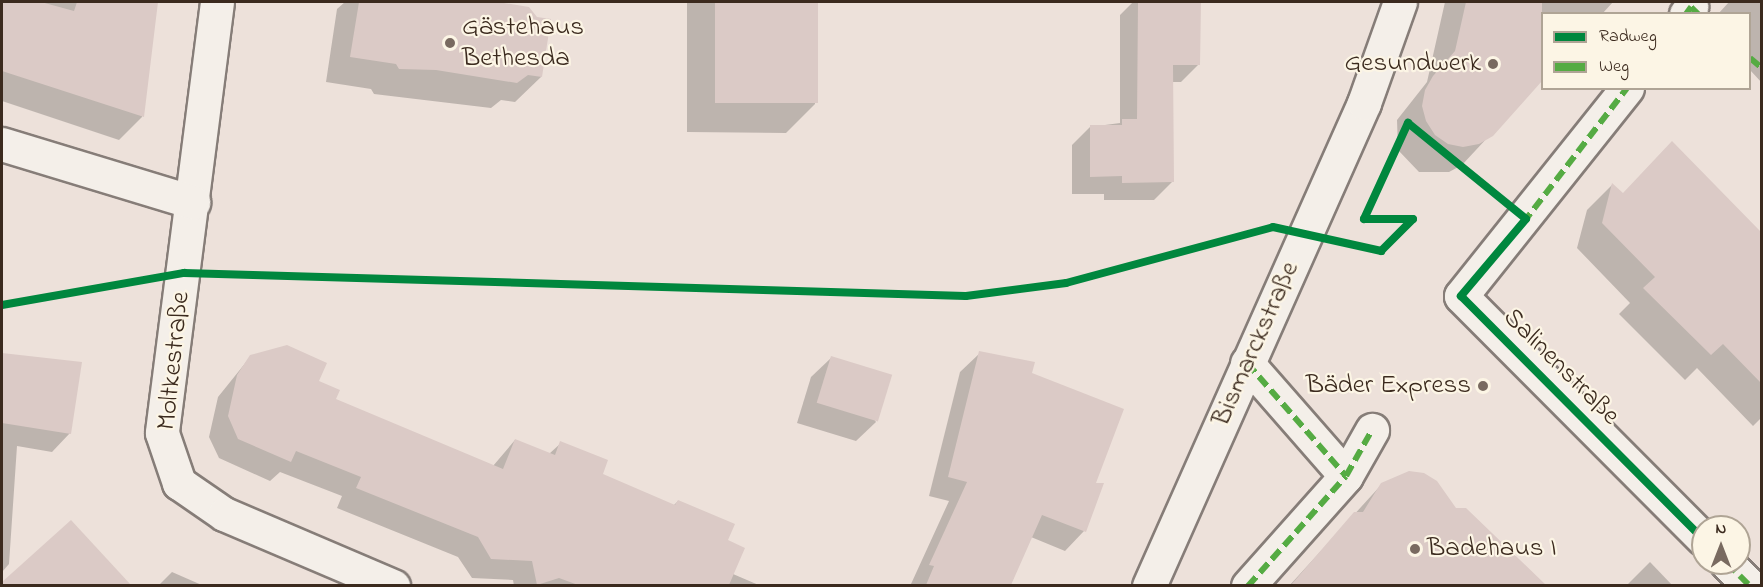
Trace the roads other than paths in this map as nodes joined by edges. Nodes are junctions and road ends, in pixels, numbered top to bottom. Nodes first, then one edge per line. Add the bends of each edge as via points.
1 (216, 2) edge
2 (1400, 2) edge
3 (1625, 90) edge
4 (2, 144) edge
5 (193, 202) junction
6 (1247, 363) junction
7 (1372, 430) dead end
8 (1346, 476) junction
9 (1691, 527) edge
10 (393, 585) edge
11 (1149, 585) edge
12 (1248, 585) edge

1 - 5 street, Moltkestraße
2 - 6 street, Bismarckstraße via 1364,104
3 - 9 street, Salinenstraße via 1461,296
4 - 5 street
5 - 10 street, Moltkestraße via 162,433 179,483 224,514
6 - 8 street
6 - 11 street, Bismarckstraße
7 - 8 street
8 - 12 street

